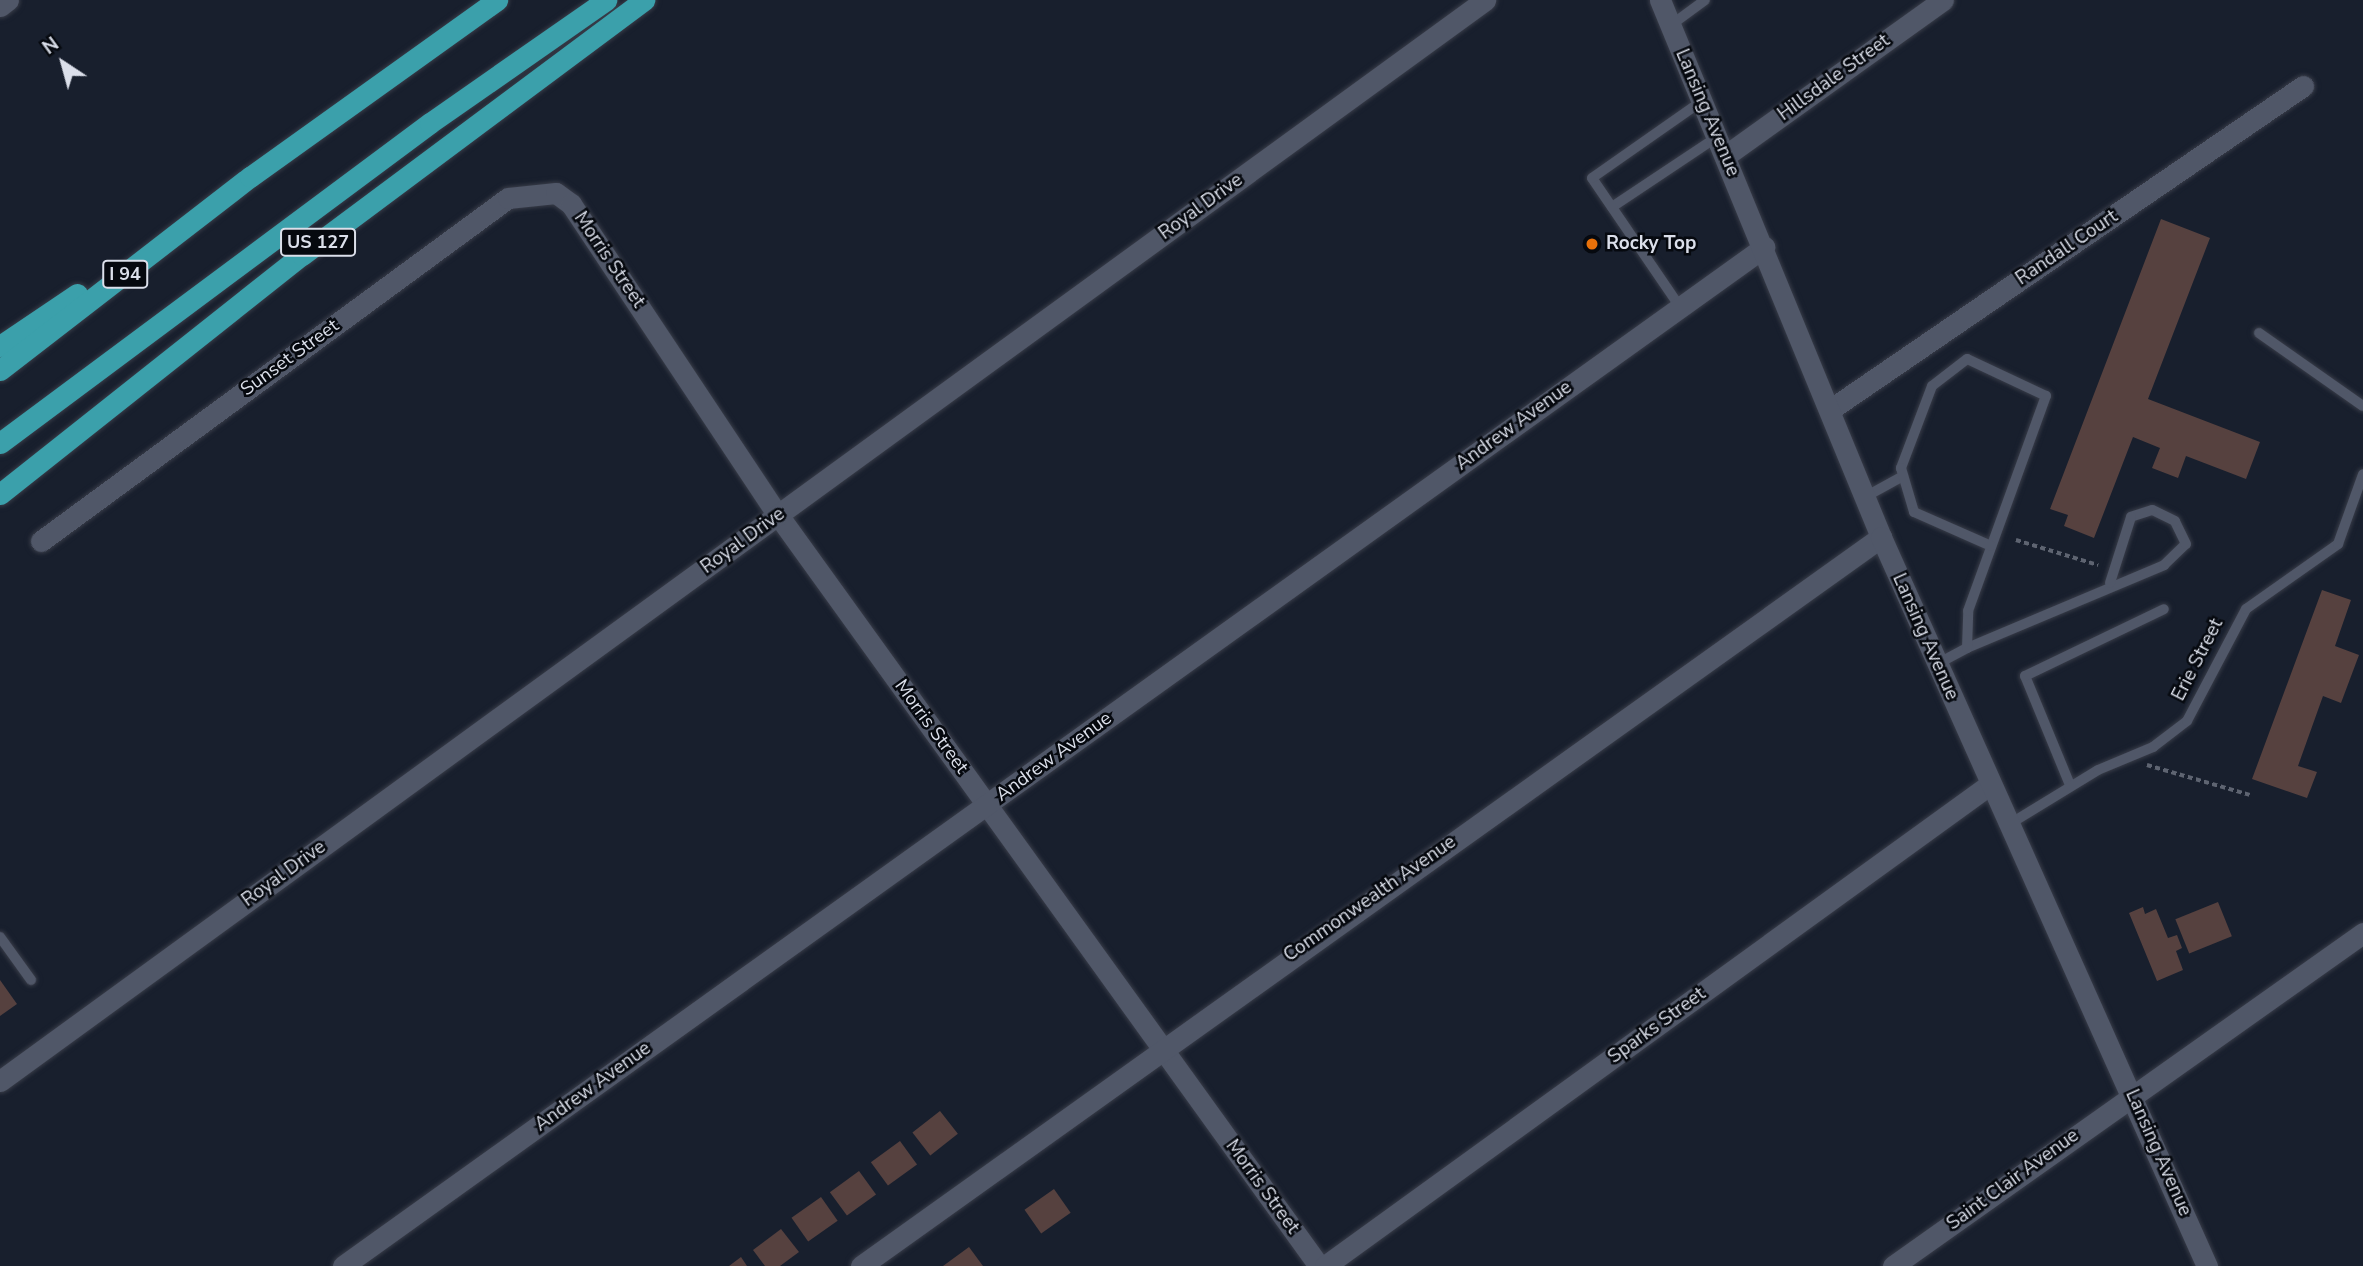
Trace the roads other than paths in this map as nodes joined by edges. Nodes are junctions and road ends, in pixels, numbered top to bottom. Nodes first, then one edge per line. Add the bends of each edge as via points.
1 (8, 0) edge
2 (497, 0) edge
3 (606, 0) edge
4 (644, 0) edge
5 (1485, 0) edge
6 (1660, 0) edge
7 (1705, 0) edge
8 (1943, 0) edge
9 (0, 6) edge
10 (1671, 25) junction
11 (2303, 86) dead end
12 (1702, 101) junction
13 (1721, 146) junction
14 (250, 177) junction
15 (545, 191) joint
16 (1612, 207) junction
17 (1764, 247) junction
18 (1680, 307) junction
19 (2259, 333) dead end
20 (0, 346) edge
21 (0, 370) edge
22 (2363, 406) edge
23 (1831, 409) junction
24 (0, 443) edge
25 (2363, 474) edge
26 (1903, 476) junction
27 (0, 494) edge
28 (1865, 497) junction
29 (779, 515) junction
30 (1881, 537) junction
31 (41, 541) dead end
32 (1991, 546) junction
33 (2110, 583) junction
34 (2164, 609) dead end
35 (1967, 648) junction
36 (1937, 664) junction
37 (1989, 785) junction
38 (2070, 785) junction
39 (987, 805) junction
40 (2008, 825) junction
41 (2363, 933) edge
42 (0, 937) edge
43 (31, 980) dead end
44 (1161, 1047) junction
45 (0, 1081) edge
46 (2133, 1094) junction
47 (343, 1266) edge
48 (861, 1266) edge
49 (1319, 1266) edge
50 (1325, 1266) edge
51 (1894, 1266) edge
52 (2207, 1266) edge

1 - 9 street
2 - 14 highway, I 94
3 - 24 highway via 430,123
4 - 27 highway, US 127 via 302,255
5 - 29 street, Royal Drive
6 - 10 street, Lansing Avenue
7 - 10 lane
8 - 13 street, Hillsdale Street
10 - 12 street, Lansing Avenue
11 - 23 street, Randall Court
12 - 13 street, Lansing Avenue
12 - 16 lane via 1592,178
13 - 16 lane
13 - 17 street, Lansing Avenue
14 - 20 highway
14 - 21 highway, I 94
15 - 29 street, Morris Street via 571,204
15 - 31 street, Sunset Street via 509,198
16 - 18 lane
17 - 18 street, Andrew Avenue
17 - 23 street, Lansing Avenue
18 - 39 street, Andrew Avenue
19 - 22 lane
23 - 28 street, Lansing Avenue
25 - 38 lane, Erie Street via 2338,544 2246,609 2187,721 2153,747
26 - 28 lane
26 - 32 lane via 1914,512
26 - 32 lane via 1932,386 1966,359 2046,396
28 - 30 street, Lansing Avenue
29 - 39 street, Morris Street
29 - 45 street, Royal Drive
30 - 36 street, Lansing Avenue
30 - 44 street, Commonwealth Avenue
32 - 35 lane via 1968,611
33 - 33 lane via 2132,517 2152,510 2175,521 2186,544 2182,554
33 - 35 lane
34 - 38 lane via 2025,676
35 - 36 lane
36 - 37 street, Lansing Avenue
37 - 40 street, Lansing Avenue
37 - 50 street, Sparks Street
38 - 40 lane, Erie Street
39 - 44 street, Morris Street
39 - 47 street, Andrew Avenue
40 - 46 street, Lansing Avenue
41 - 46 street, Saint Clair Avenue
42 - 43 lane
44 - 48 street, Commonwealth Avenue
44 - 49 street, Morris Street
46 - 51 street, Saint Clair Avenue
46 - 52 street, Lansing Avenue

